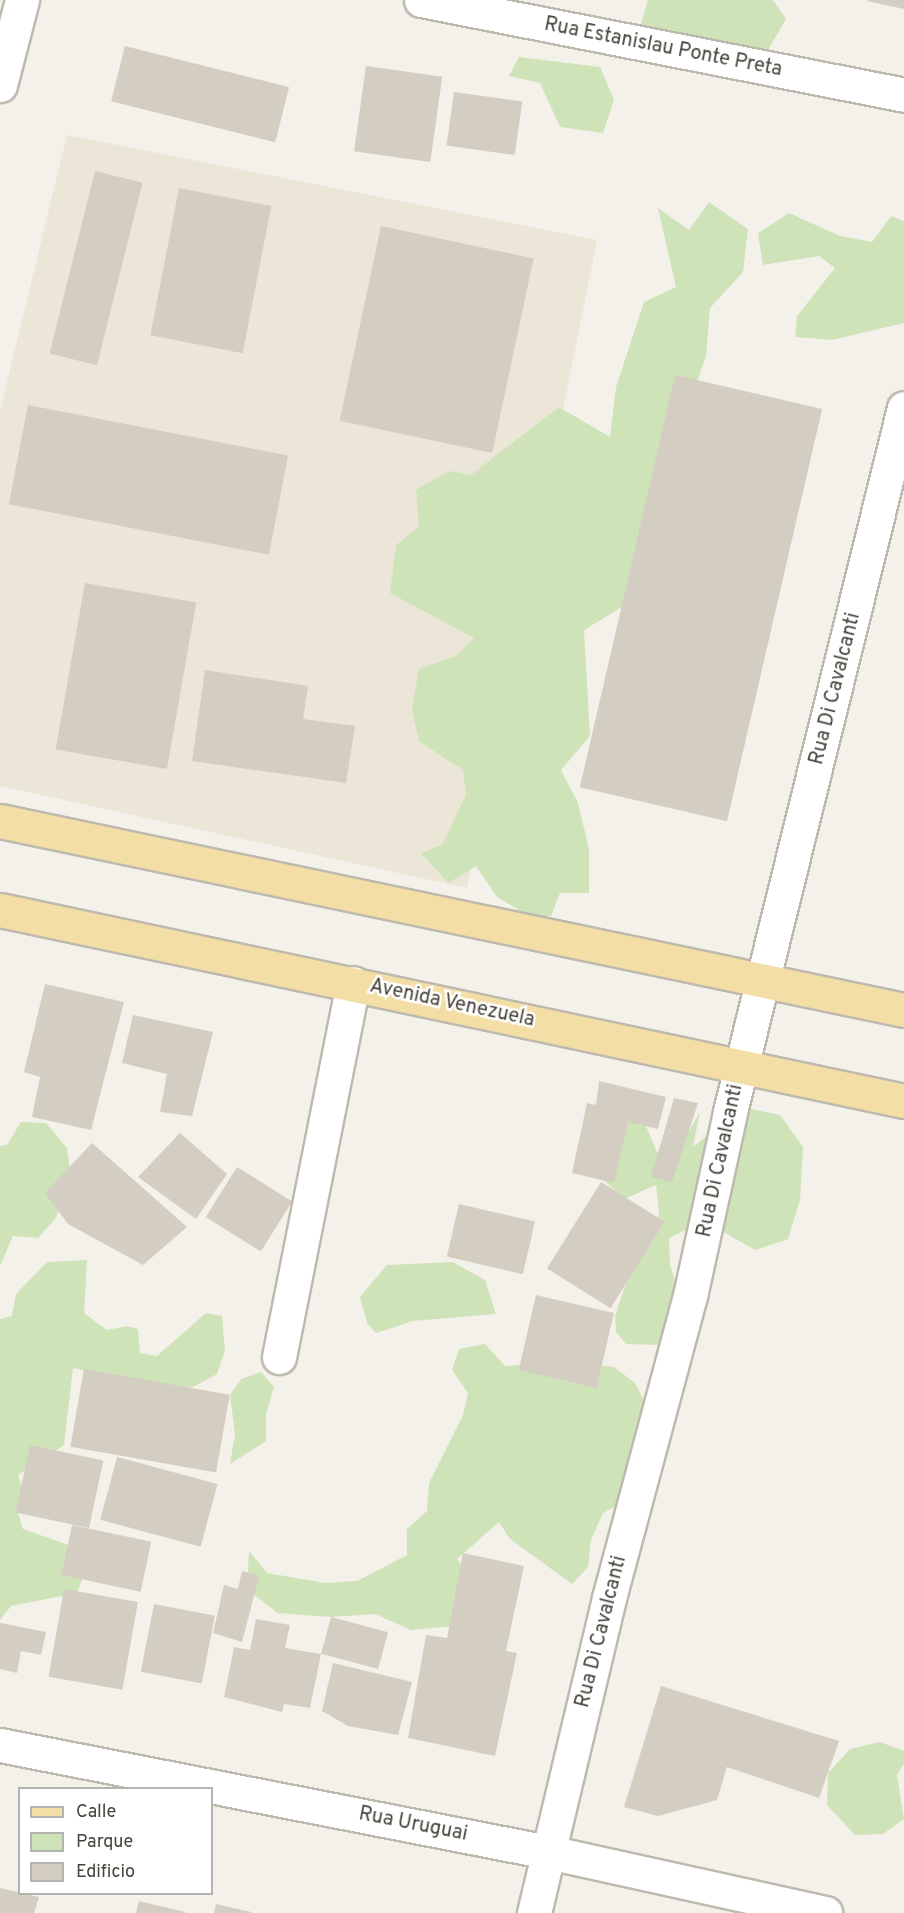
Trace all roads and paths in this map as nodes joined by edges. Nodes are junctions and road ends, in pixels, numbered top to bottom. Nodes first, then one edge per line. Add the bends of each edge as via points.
1 (22, 0) edge
2 (422, 0) edge
3 (0, 85) edge
4 (904, 95) edge
5 (904, 408) edge
6 (0, 821) edge
7 (0, 910) edge
8 (766, 979) junction
9 (353, 983) junction
10 (904, 1010) edge
11 (743, 1065) junction
12 (904, 1101) edge
13 (279, 1357) dead end
14 (0, 1745) edge
15 (548, 1852) junction
16 (534, 1913) edge
17 (825, 1913) edge

1 - 3 street
2 - 4 street, Rua Estanislau Ponte Preta
5 - 8 street, Rua Di Cavalcanti
6 - 8 main road
7 - 9 main road, Avenida Venezuela
8 - 10 main road
8 - 11 street, Rua Di Cavalcanti
9 - 11 main road, Avenida Venezuela
9 - 13 street
11 - 12 main road, Avenida Venezuela
11 - 15 street, Rua Di Cavalcanti via 690,1296 663,1385
14 - 15 street, Rua Uruguai
15 - 16 street, Rua Di Cavalcanti
15 - 17 street, Rua Uruguai

